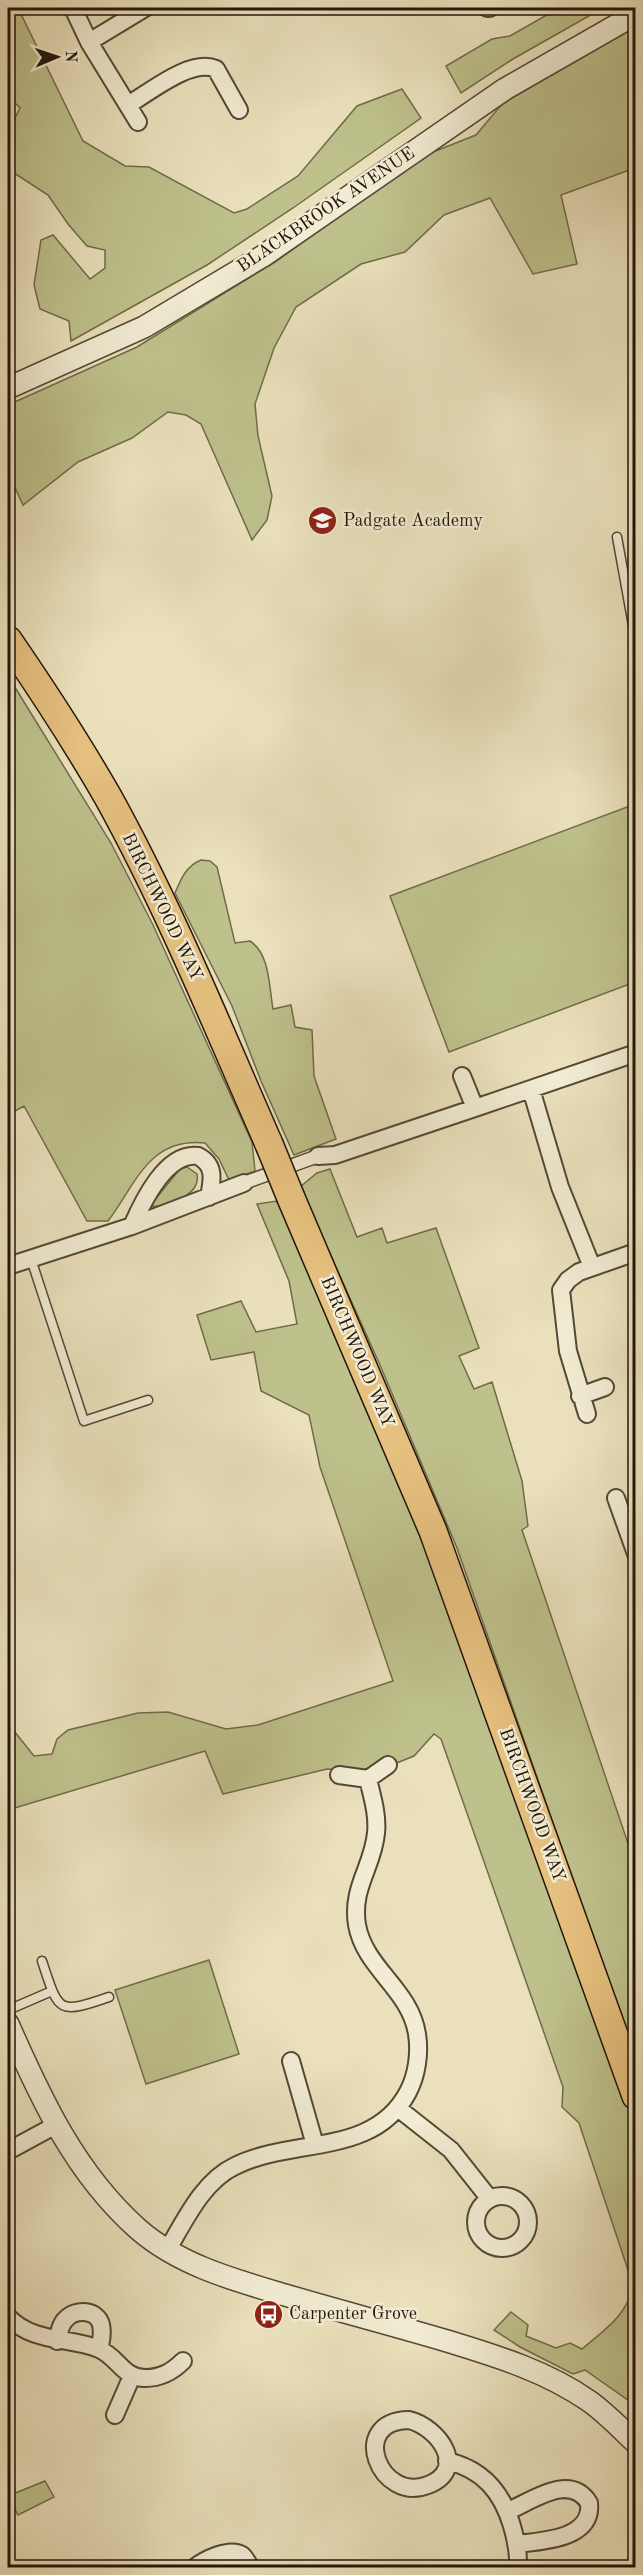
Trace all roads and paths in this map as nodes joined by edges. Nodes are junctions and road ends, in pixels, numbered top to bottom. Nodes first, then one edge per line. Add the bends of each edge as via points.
1 (74, 8) edge
2 (145, 8) edge
3 (636, 14) edge
4 (89, 42) junction
5 (129, 105) junction
6 (239, 110) dead end
7 (138, 122) dead end
8 (8, 388) edge
9 (617, 537) dead end
10 (8, 640) edge
11 (636, 642) edge
12 (636, 1053) edge
13 (462, 1076) dead end
14 (531, 1089) junction
15 (475, 1108) junction
16 (318, 1156) joint
17 (244, 1183) joint
18 (209, 1197) junction
19 (132, 1226) junction
20 (636, 1252) edge
21 (31, 1259) junction
22 (8, 1266) edge
23 (592, 1268) junction
24 (605, 1387) dead end
25 (580, 1396) junction
26 (148, 1400) dead end
27 (587, 1413) dead end
28 (616, 1498) dead end
29 (636, 1554) edge
30 (388, 1765) dead end
31 (339, 1775) dead end
32 (368, 1779) junction
33 (42, 1961) dead end
34 (52, 1991) junction
35 (108, 1997) dead end
36 (8, 2010) edge
37 (8, 2024) edge
38 (291, 2061) dead end
39 (636, 2096) edge
40 (399, 2109) junction
41 (56, 2125) junction
42 (315, 2145) junction
43 (8, 2151) edge
44 (489, 2198) dead end
45 (168, 2249) junction
46 (8, 2318) edge
47 (57, 2341) junction
48 (99, 2349) junction
49 (183, 2361) dead end
50 (132, 2376) junction
51 (115, 2415) dead end
52 (636, 2443) edge
53 (447, 2461) junction
54 (508, 2511) junction
55 (517, 2544) junction
56 (194, 2568) edge
57 (251, 2568) edge
58 (518, 2568) edge

1 - 4 street
2 - 4 street
3 - 8 street, BLACKBROOK AVENUE via 505,89 253,261 144,327
4 - 5 street
5 - 6 street via 189,69 203,66 216,69
5 - 7 street
9 - 11 lane
10 - 39 main road, BIRCHWOOD WAY, bridge via 54,707 108,798 178,937 269,1144 433,1531
12 - 14 street
13 - 15 street
14 - 15 street
14 - 23 street via 560,1187
15 - 16 street via 335,1155
16 - 17 street
17 - 18 street
18 - 19 street
18 - 19 street via 213,1179 209,1165 198,1156 184,1156 170,1165 143,1202
19 - 21 street
20 - 23 street
21 - 22 street
21 - 26 lane via 84,1421
23 - 25 street via 573,1275 561,1290 568,1351
24 - 25 street
25 - 27 street
28 - 29 street
30 - 32 street
31 - 32 street
32 - 40 street via 376,1832 359,1884 358,1930 368,1955 413,2013 418,2036 413,2083
33 - 34 lane
34 - 35 lane via 58,2002 75,2009
34 - 36 lane
37 - 41 street
38 - 42 street
40 - 42 street via 374,2129 351,2139
40 - 44 street via 451,2150
41 - 43 street
41 - 45 street via 106,2198 139,2231
42 - 45 street via 252,2160 219,2176 205,2190
45 - 52 street via 228,2278 536,2371 587,2399
46 - 47 street via 16,2326
47 - 48 street
47 - 48 street via 66,2318 87,2312 101,2324
48 - 50 street
49 - 50 street via 161,2376
50 - 51 street
53 - 53 street via 440,2439 416,2422 394,2422 381,2430 375,2440 380,2468 403,2486 420,2487 435,2481
53 - 54 street via 485,2478
54 - 55 street
54 - 55 street via 565,2488 580,2492 589,2503 585,2525 578,2530
55 - 58 street
56 - 57 street via 223,2553 242,2555

